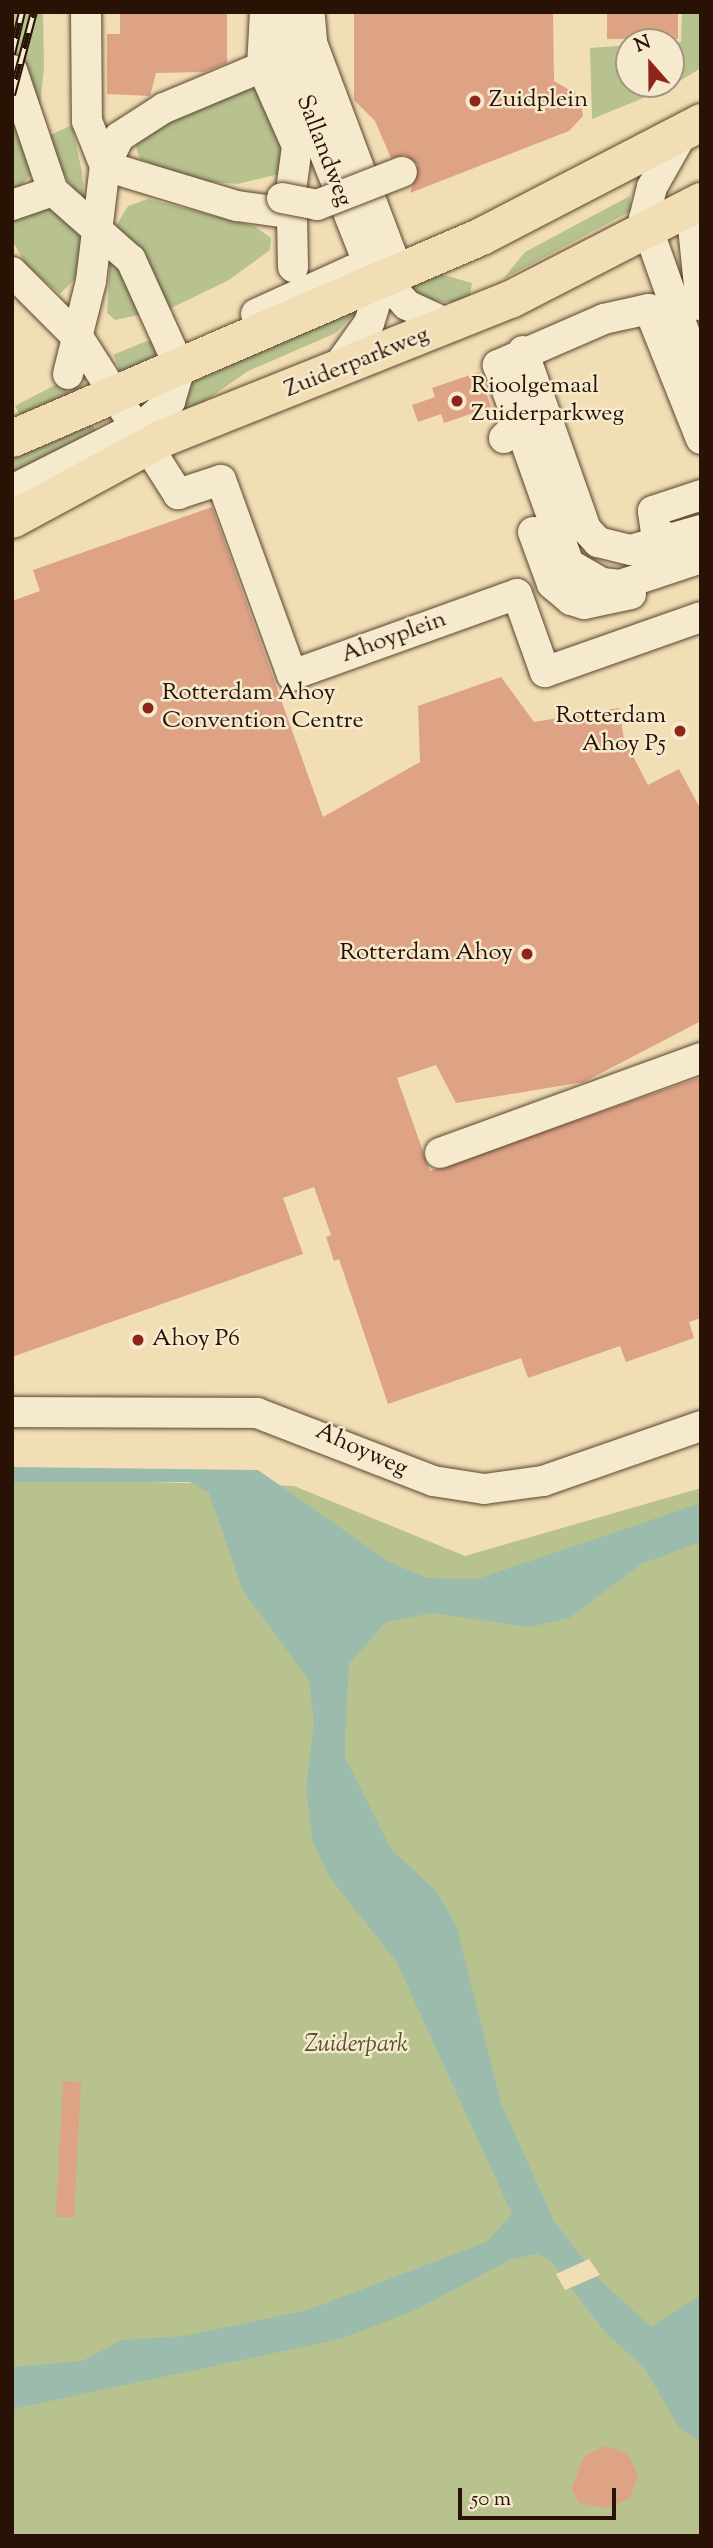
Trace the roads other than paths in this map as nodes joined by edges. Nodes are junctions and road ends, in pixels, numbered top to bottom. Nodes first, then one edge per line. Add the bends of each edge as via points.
1 (86, 12) edge
2 (287, 16) edge
3 (262, 67) junction
4 (12, 70) edge
5 (691, 128) edge
6 (105, 166) junction
7 (402, 172) dead end
8 (53, 191) junction
9 (696, 204) edge
10 (12, 205) edge
11 (285, 208) junction
12 (100, 228) junction
13 (646, 232) junction
14 (380, 265) junction
15 (293, 267) dead end
16 (12, 272) edge
17 (701, 306) edge
18 (450, 325) junction
19 (80, 341) junction
20 (523, 351) junction
21 (175, 357) junction
22 (68, 374) dead end
23 (332, 374) junction
24 (701, 379) edge
25 (112, 394) junction
26 (546, 416) junction
27 (139, 437) junction
28 (12, 438) edge
29 (502, 438) junction
30 (701, 439) edge
31 (12, 490) edge
32 (701, 495) edge
33 (12, 519) edge
34 (701, 530) edge
35 (660, 553) junction
36 (701, 558) edge
37 (701, 569) edge
38 (701, 617) edge
39 (701, 1058) edge
40 (440, 1153) dead end
41 (12, 1412) edge
42 (701, 1426) edge

1 - 6 street via 87,121
2 - 3 street, Sallandweg
2 - 14 street, Sallandweg via 312,43
3 - 6 street via 134,124
3 - 11 street, Sallandweg via 297,146
4 - 8 street
5 - 13 street via 652,187
5 - 14 main road via 481,236
6 - 11 street via 237,206
6 - 12 street
7 - 11 street, bridge via 317,205
8 - 10 street
8 - 12 street
9 - 13 main road, Zuiderparkweg
9 - 17 street
11 - 15 street, Sallandweg
12 - 19 street
12 - 21 street via 138,271
13 - 18 main road, Zuiderparkweg
13 - 24 street
14 - 18 street, Sallandweg via 407,305
14 - 21 main road
14 - 21 street via 212,336
14 - 23 street via 369,323
16 - 19 street
18 - 23 main road, Zuiderparkweg
19 - 22 street
19 - 25 street
20 - 26 street
20 - 29 street via 504,358 496,370
20 - 30 street via 633,309 649,309
21 - 25 main road
21 - 27 street via 170,401
23 - 27 main road, Zuiderparkweg
25 - 27 street
25 - 28 main road
26 - 29 street
26 - 35 street via 586,529 615,549
27 - 31 street, Zuiderparkweg
27 - 33 main road, Zuiderparkweg
27 - 38 street, Ahoyplein via 178,494 221,480 292,675 517,594 545,672
29 - 35 street via 569,564 602,583
29 - 37 street via 552,584 571,600 613,599
32 - 35 street via 653,511
34 - 35 street
35 - 36 street
39 - 40 street
41 - 42 street, Ahoyweg via 257,1413 433,1482 484,1489 543,1481

